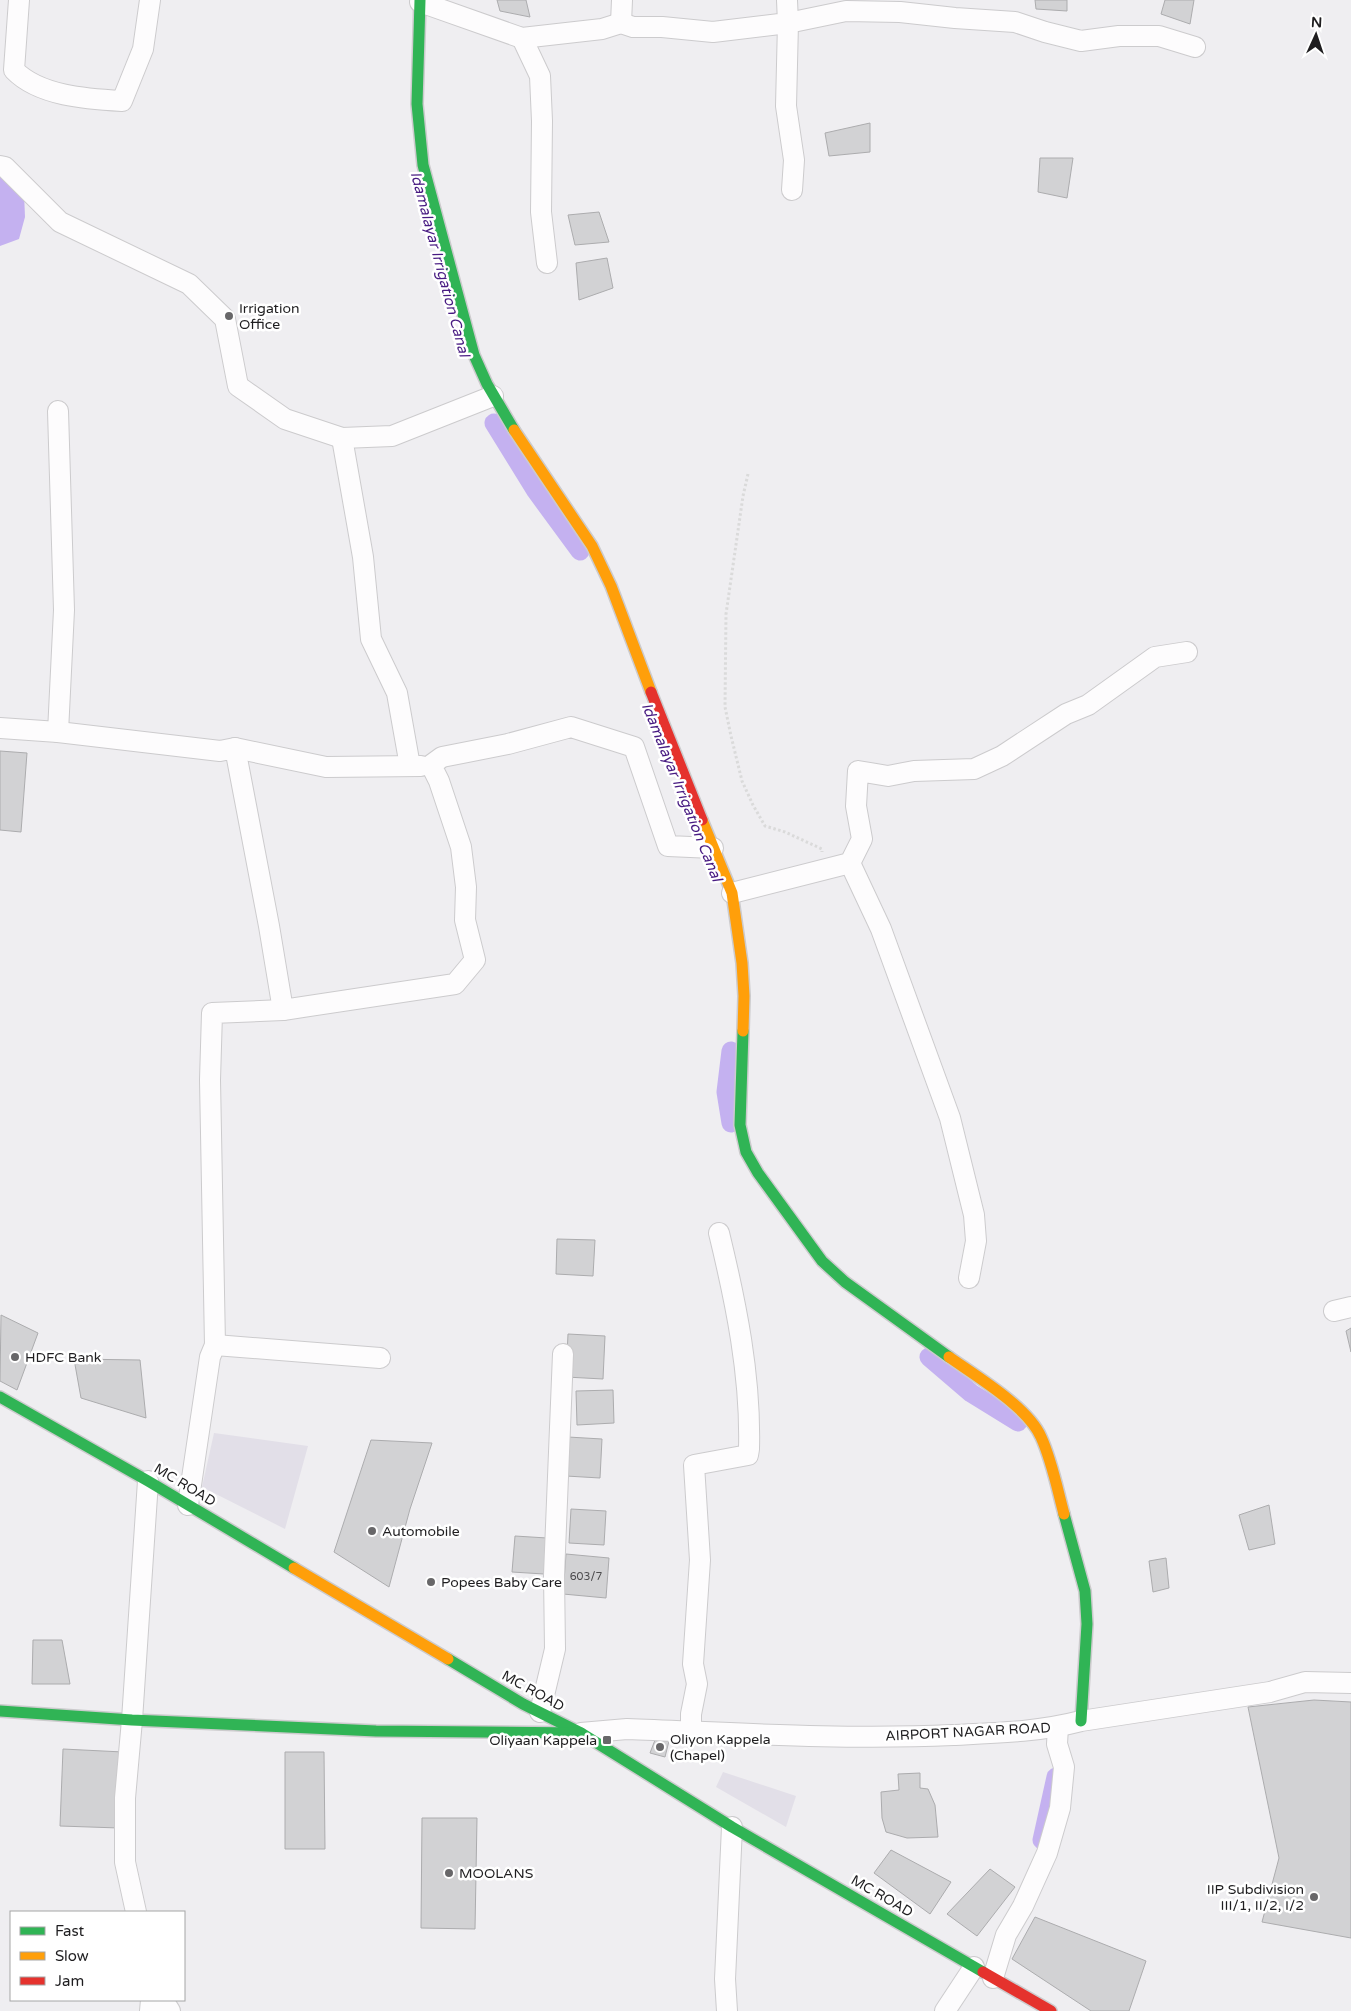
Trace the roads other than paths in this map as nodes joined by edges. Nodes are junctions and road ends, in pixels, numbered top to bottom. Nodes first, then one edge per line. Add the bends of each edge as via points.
1 (19, 0) edge
2 (150, 0) edge
3 (622, 0) edge
4 (787, 0) edge
5 (420, 1) edge
6 (621, 23) junction
7 (788, 23) junction
8 (522, 38) junction
9 (1195, 46) dead end
10 (0, 166) edge
11 (792, 190) dead end
12 (547, 263) dead end
13 (493, 396) junction
14 (58, 411) dead end
15 (342, 438) junction
16 (1187, 652) dead end
17 (0, 728) edge
18 (58, 732) junction
19 (235, 748) junction
20 (431, 765) junction
21 (410, 766) junction
22 (714, 848) junction
23 (850, 864) junction
24 (732, 893) junction
25 (283, 1010) junction
26 (719, 1233) dead end
27 (970, 1278) dead end
28 (215, 1345) junction
29 (563, 1354) dead end
30 (380, 1358) dead end
31 (0, 1397) edge
32 (148, 1481) junction
33 (188, 1505) junction
34 (1351, 1683) edge
35 (0, 1711) edge
36 (540, 1712) junction
37 (132, 1720) junction
38 (1081, 1721) junction
39 (691, 1731) junction
40 (581, 1733) junction
41 (1057, 1735) junction
42 (732, 1827) junction
43 (136, 1911) edge
44 (974, 1967) junction
45 (994, 1978) junction
46 (727, 2011) edge
47 (945, 2011) edge
48 (1051, 2011) edge

1 - 2 street via 14,70 22,78 41,89 122,100 143,49
3 - 6 street
4 - 7 street
5 - 8 street
5 - 13 street via 419,142 474,355
6 - 7 street via 633,27 713,32
6 - 8 street
7 - 9 street via 846,11 900,12 1015,22 1081,40 1159,36
7 - 11 street via 786,106 794,160
8 - 12 street via 540,76 541,212
10 - 15 street via 5,167 60,222 189,284 225,319 238,386 285,419
13 - 15 street via 392,436
13 - 22 street via 592,546 611,586
14 - 18 street via 64,610
15 - 21 street via 363,557 371,639 396,693
16 - 23 street via 1155,657 1088,705 1066,714 1002,756 974,769 914,771 888,776 858,771 856,806 862,839
17 - 18 street
18 - 19 street via 220,751
19 - 21 street via 326,767
19 - 25 street
20 - 21 street
20 - 22 street via 442,757 571,727 634,747 668,846
20 - 25 street via 461,847 466,888 465,920 475,960 455,984
22 - 24 street
23 - 24 street
23 - 27 street via 882,929 950,1118 974,1215 976,1241
24 - 38 street via 744,996 740,1125 746,1152 822,1261 845,1282 1003,1396 1031,1421 1041,1436 1085,1591 1087,1624
25 - 28 street via 212,1013 210,1080
26 - 39 street via 737,1314 746,1380 749,1449 748,1455 694,1465 700,1560 693,1664 697,1684
28 - 30 street
28 - 33 street via 210,1357
29 - 36 street via 554,1575 555,1649
31 - 32 street, MC ROAD
32 - 33 street, MC ROAD
32 - 37 street
33 - 36 street, MC ROAD
34 - 38 street, AIRPORT NAGAR ROAD via 1305,1682 1270,1692
35 - 37 street
36 - 40 street, MC ROAD
37 - 40 street via 376,1731
37 - 43 street via 125,1798 125,1862
38 - 41 street, AIRPORT NAGAR ROAD
39 - 40 street, AIRPORT NAGAR ROAD via 627,1729
39 - 41 street, AIRPORT NAGAR ROAD via 904,1738 1008,1733
40 - 42 street, MC ROAD
41 - 45 street via 1064,1767 1060,1808 1047,1853 1006,1935
42 - 44 street, MC ROAD
42 - 46 street via 725,1979
44 - 45 street, MC ROAD
44 - 47 street
45 - 48 street, MC ROAD

